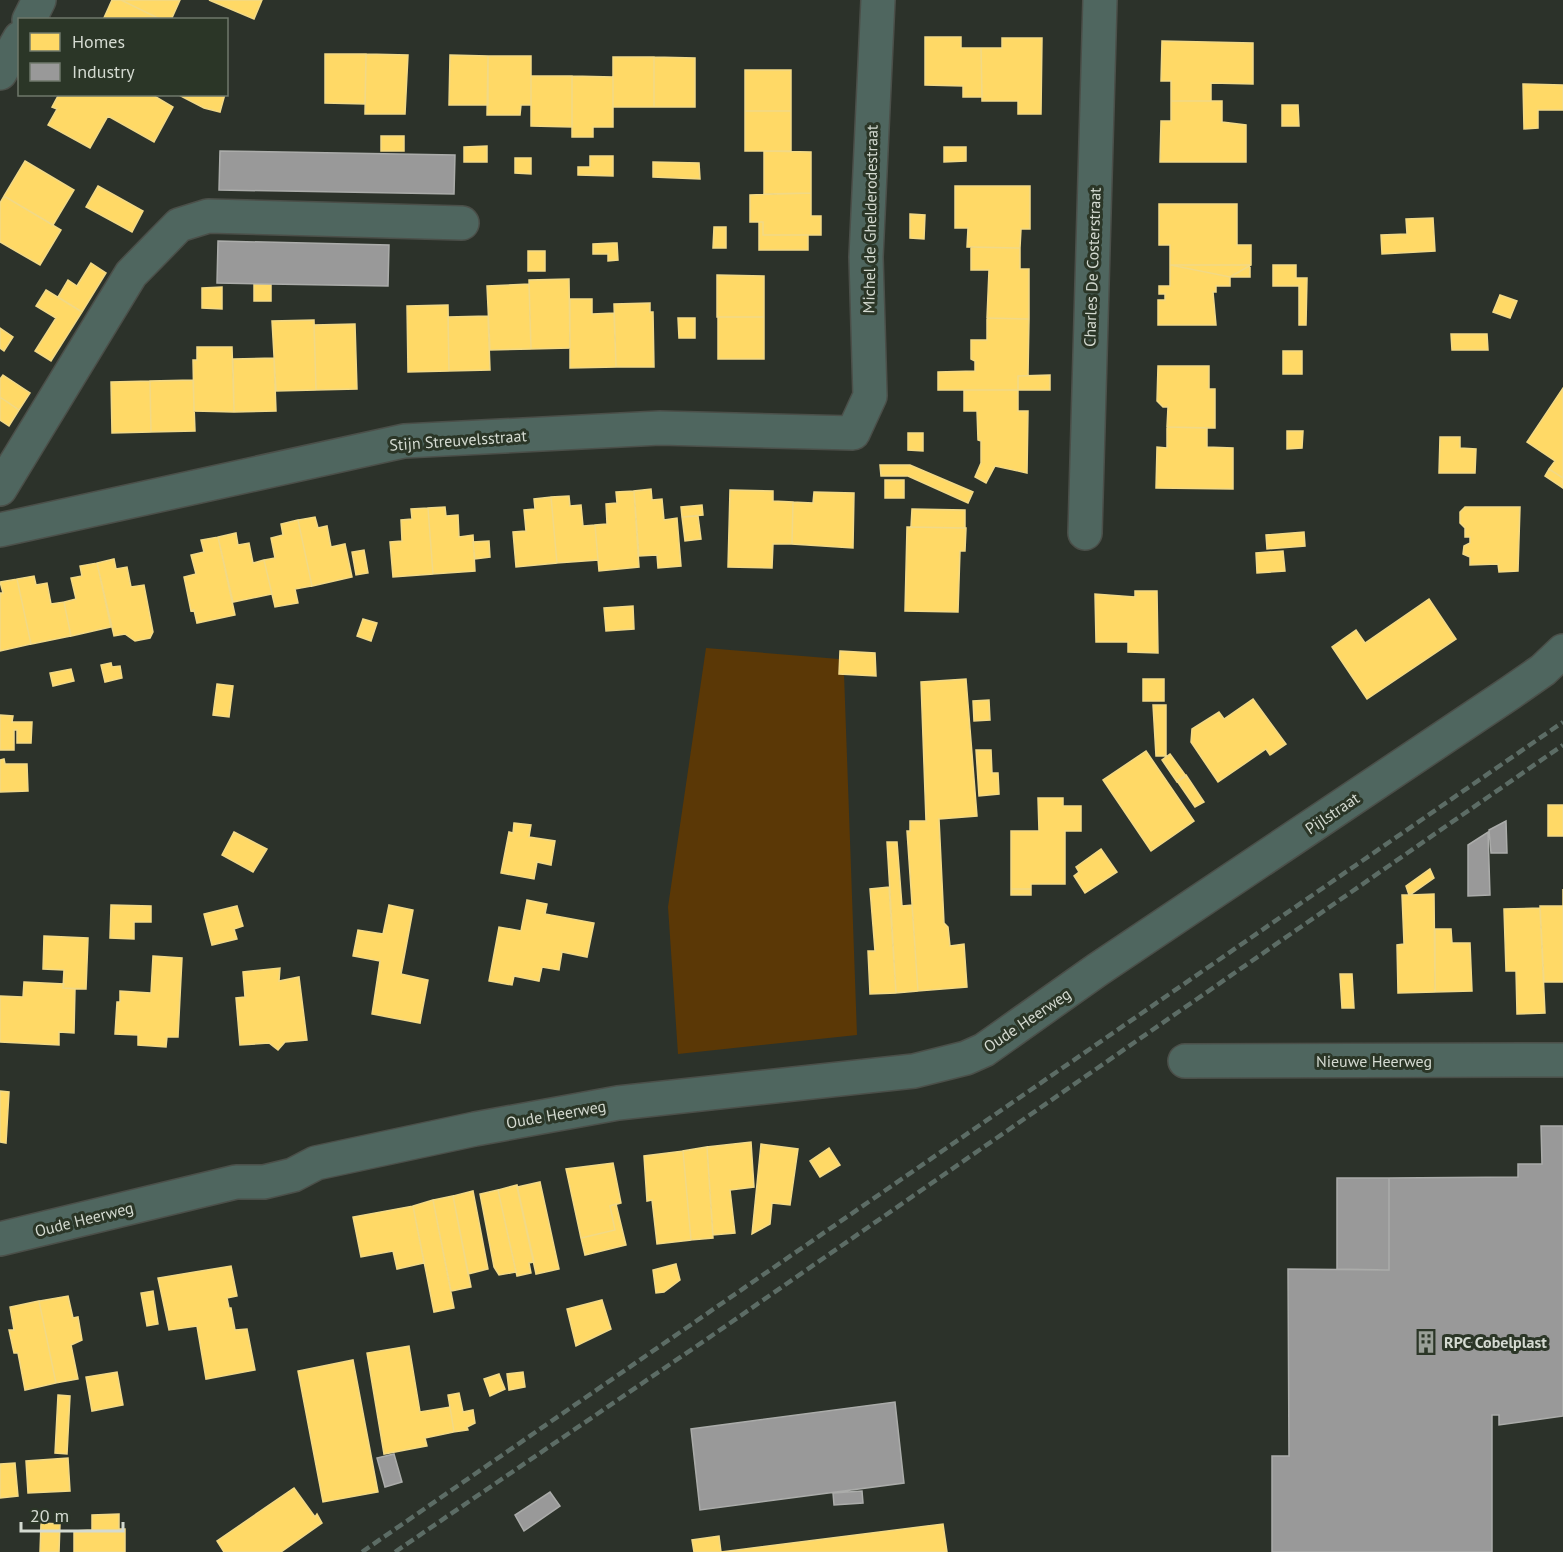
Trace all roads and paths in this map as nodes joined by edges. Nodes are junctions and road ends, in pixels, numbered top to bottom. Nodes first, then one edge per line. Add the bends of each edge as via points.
1 (39, 0) edge
2 (878, 0) edge
3 (1100, 0) edge
4 (30, 18) edge
5 (18, 42) edge
6 (0, 73) edge
7 (462, 223) dead end
8 (853, 434) joint
9 (0, 489) edge
10 (0, 530) edge
11 (1085, 533) dead end
12 (1563, 651) edge
13 (1097, 970) joint
14 (1563, 1060) edge
15 (1185, 1061) dead end
16 (0, 1239) edge

1 - 4 street
2 - 8 street, Michel de Ghelderodestraat via 866,257 870,396
3 - 11 street, Charles De Costerstraat
5 - 6 street
7 - 9 street via 208,216 180,225 131,274
8 - 10 street, Stijn Streuvelsstraat via 660,428 404,441
12 - 13 street, Pijlstraat via 1510,693
13 - 16 street, Oude Heerweg via 984,1050 955,1061 888,1074 618,1103 486,1126 316,1163 293,1175 236,1182
14 - 15 street, Nieuwe Heerweg

